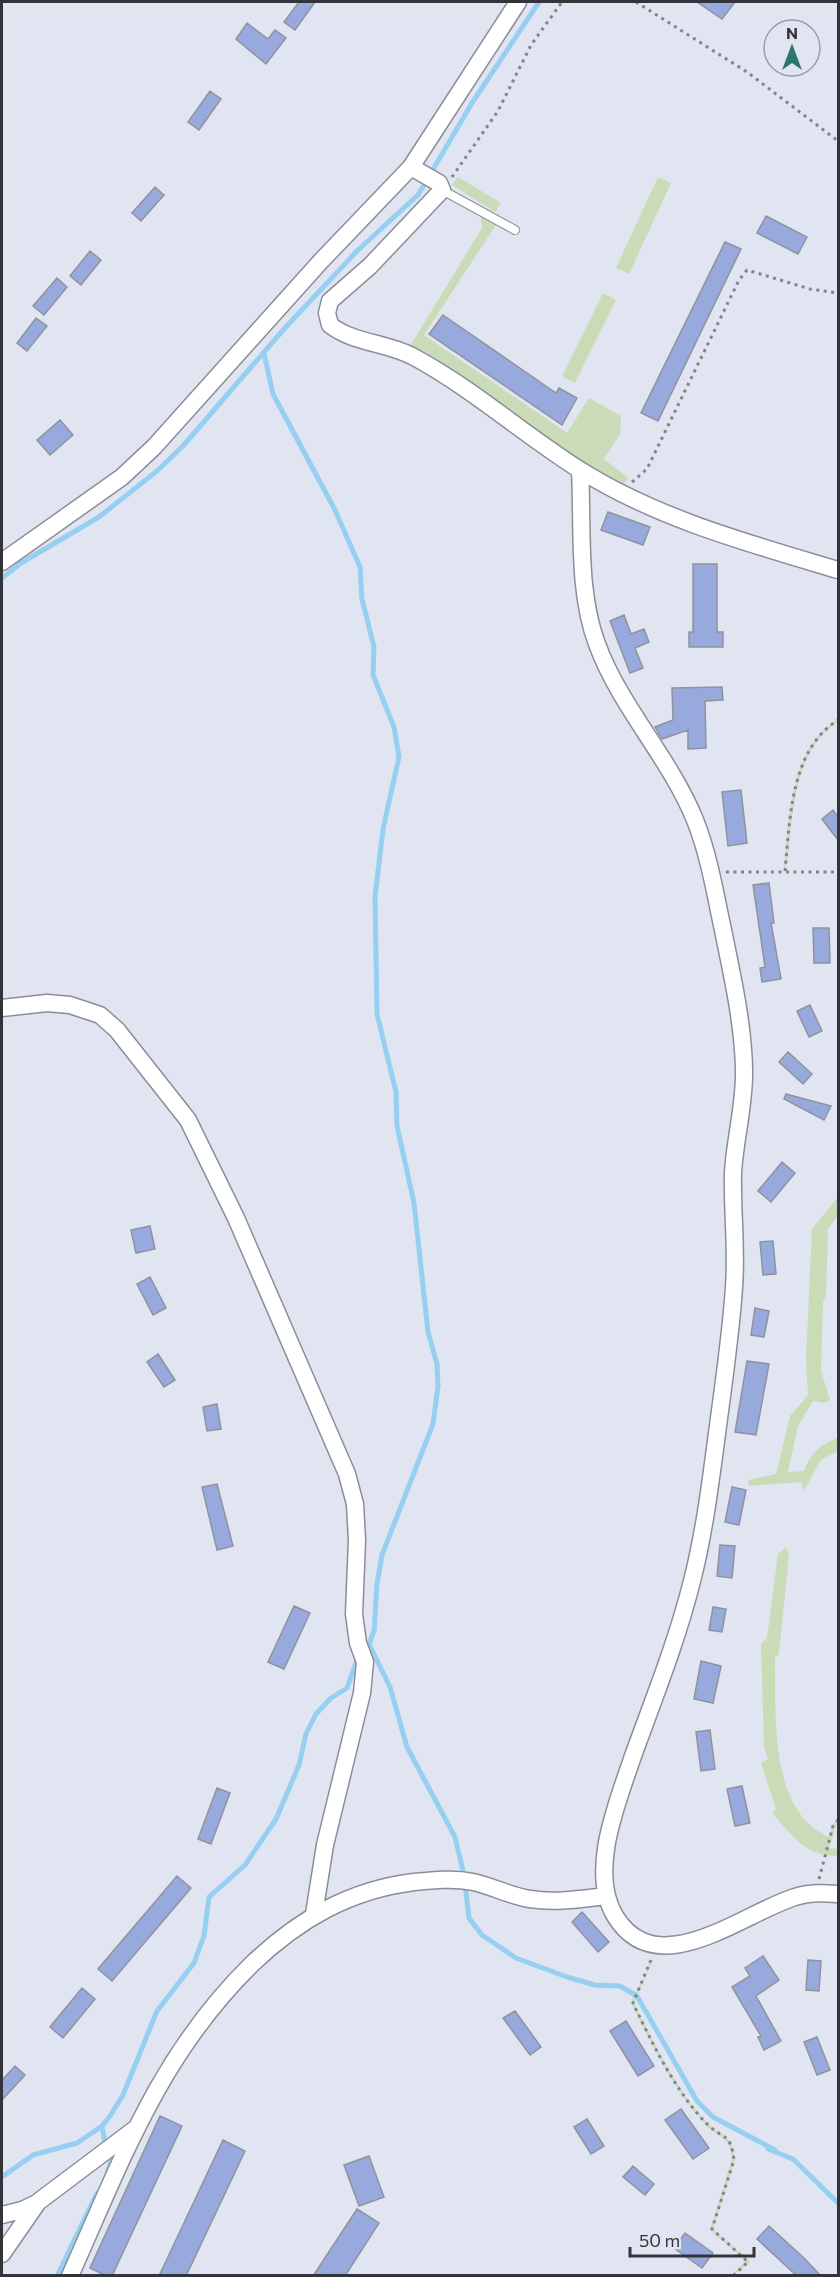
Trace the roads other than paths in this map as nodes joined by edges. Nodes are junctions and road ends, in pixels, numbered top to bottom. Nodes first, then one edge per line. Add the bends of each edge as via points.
1 (518, 2) edge
2 (416, 170) junction
3 (440, 187) junction
4 (515, 230) dead end
5 (580, 470) junction
6 (2, 562) edge
7 (838, 570) edge
8 (2, 1008) edge
9 (838, 1894) edge
10 (606, 1896) junction
11 (314, 1914) junction
12 (135, 2129) junction
13 (38, 2202) junction
14 (2, 2215) edge
15 (2, 2254) edge
16 (70, 2276) edge

1 - 2 street
2 - 3 street
2 - 6 street via 321,261 154,447 122,477
3 - 4 lane
3 - 5 street via 370,266 330,302 330,325 344,336 412,356 480,397
5 - 7 street via 624,494 738,541
5 - 10 street via 586,586 597,644 695,820 711,873 735,991 744,1071 734,1167 735,1283 710,1483 681,1620 612,1820 605,1863
8 - 11 street via 47,1003 70,1005 100,1015 117,1030 188,1120 236,1218 347,1474 355,1504 357,1540 354,1614 365,1662 362,1693 325,1845
9 - 10 street via 816,1892 797,1896 670,1948 654,1946 636,1936 616,1919
10 - 11 street via 562,1902 528,1899 475,1882 444,1880 381,1888
11 - 12 street via 266,1950 206,2012 159,2083
12 - 13 street
12 - 16 street
13 - 14 street
13 - 15 street

